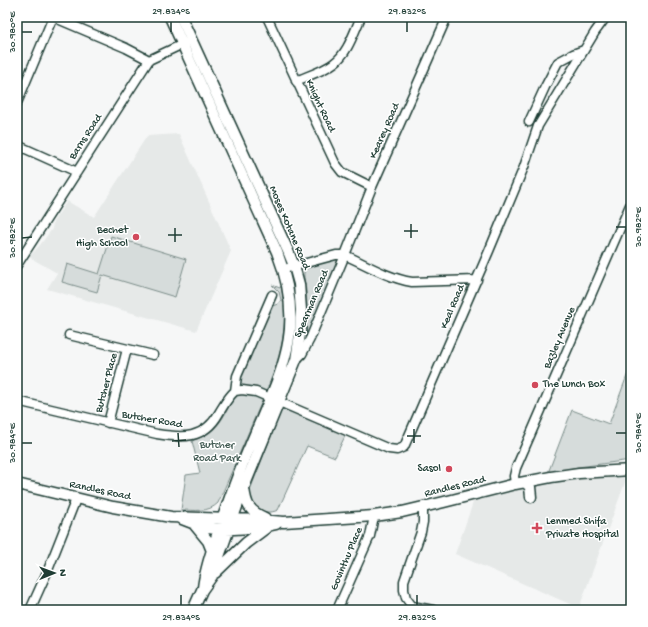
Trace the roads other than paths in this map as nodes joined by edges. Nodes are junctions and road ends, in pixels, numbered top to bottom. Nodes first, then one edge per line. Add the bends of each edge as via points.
1 (53, 17) edge
2 (170, 17) edge
3 (181, 17) edge
4 (267, 17) edge
5 (361, 17) edge
6 (447, 17) edge
7 (606, 17) edge
8 (187, 43) junction
9 (584, 50) junction
10 (149, 60) junction
11 (296, 80) junction
12 (17, 103) edge
13 (529, 122) dead end
14 (17, 145) edge
15 (77, 172) junction
16 (372, 187) junction
17 (631, 203) edge
18 (20, 253) edge
19 (345, 255) junction
20 (17, 265) edge
21 (294, 266) junction
22 (284, 269) junction
23 (477, 280) junction
24 (272, 295) dead end
25 (69, 335) dead end
26 (128, 349) junction
27 (154, 355) dead end
28 (296, 360) junction
29 (235, 391) junction
30 (275, 400) junction
31 (17, 401) edge
32 (108, 423) junction
33 (631, 470) edge
34 (525, 482) junction
35 (17, 484) edge
36 (514, 484) junction
37 (244, 487) junction
38 (531, 497) dead end
39 (76, 499) junction
40 (423, 507) junction
41 (374, 516) junction
42 (179, 518) junction
43 (222, 519) junction
44 (269, 523) junction
45 (194, 524) junction
46 (231, 524) junction
47 (219, 529) junction
48 (212, 551) junction
49 (212, 576) junction
50 (202, 590) junction
51 (30, 610) edge
52 (194, 610) edge
53 (337, 610) edge
54 (433, 610) edge

1 - 10 street
1 - 12 street
2 - 8 street, Moses Kotane Road
3 - 8 street, Moses Kotane Road
4 - 11 street, Knight Road
5 - 11 street via 346,48 333,64
6 - 16 street, Kearey Road
7 - 9 street, Keal Road
8 - 10 street
8 - 21 street, Moses Kotane Road
8 - 22 street, Moses Kotane Road
9 - 13 street via 558,62
9 - 23 street, Keal Road via 538,126 524,167
10 - 15 street, Barns Road
11 - 16 street, Knight Road via 335,163 342,172
14 - 15 street
15 - 18 street, Barns Road
16 - 19 street, Kearey Road
17 - 36 street, Bazley Avenue via 516,468
18 - 20 street, Barns Road
19 - 21 street via 336,254
19 - 23 street via 401,280
19 - 28 street, Spearman Road via 310,339
21 - 22 street
21 - 28 street, Moses Kotane Road via 302,310
22 - 30 street, Moses Kotane Road via 291,303 291,327
23 - 30 street, Keal Road via 404,447 397,450 389,449
24 - 29 street, Butcher Road via 237,376
25 - 26 street, Butcher Place
26 - 27 street, Butcher Place
26 - 32 street, Butcher Place
28 - 30 street, Moses Kotane Road
29 - 30 street, Keal Road via 250,391
29 - 32 street, Butcher Road via 212,423 189,436 156,434
30 - 37 street, Moses Kotane Road
30 - 43 street, Moses Kotane Road via 249,448
31 - 32 street, Butcher Road
33 - 34 street, Randles Road via 580,473
34 - 36 street, Randles Road
34 - 38 street via 530,487
35 - 39 street, Randles Road
36 - 40 street, Randles Road
37 - 44 street via 249,507
37 - 46 street, Moses Kotane Road
39 - 42 street, Randles Road
39 - 51 street
40 - 41 street, Randles Road
40 - 54 street via 421,532 404,581 404,590 412,606
41 - 44 street, Randles Road
41 - 53 street, Govinthu Place via 370,536
42 - 43 street, Randles Road
42 - 45 street, Randles Road
43 - 46 street, Randles Road
43 - 47 street, Moses Kotane Road
44 - 46 street, Randles Road
44 - 49 street
45 - 47 street, Randles Road
45 - 48 street via 208,541
46 - 47 street, Randles Road
46 - 49 street, Moses Kotane Road
47 - 48 street, Moses Kotane Road
48 - 50 street, Moses Kotane Road via 204,574
49 - 50 street, Moses Kotane Road
50 - 52 street, Moses Kotane Road

